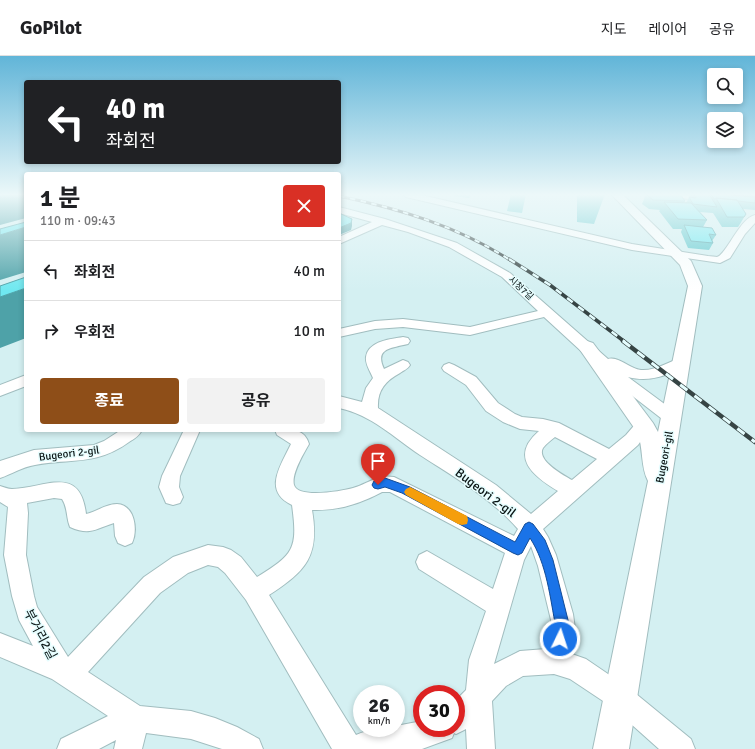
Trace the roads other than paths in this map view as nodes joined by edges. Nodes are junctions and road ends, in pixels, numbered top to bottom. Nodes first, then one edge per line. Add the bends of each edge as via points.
1 (371, 226) edge
2 (398, 226) edge
3 (546, 226) edge
4 (648, 226) edge
5 (747, 226) edge
6 (341, 240) edge
7 (676, 254) junction
8 (548, 312) junction
9 (341, 332) edge
10 (403, 341) dead end
11 (587, 347) junction
12 (681, 363) junction
13 (403, 365) dead end
14 (449, 368) dead end
15 (382, 379) junction
16 (24, 381) edge
17 (0, 391) edge
18 (341, 402) edge
19 (370, 411) junction
20 (672, 418) junction
21 (644, 425) junction
22 (553, 428) junction
23 (131, 432) edge
24 (191, 432) edge
25 (286, 432) edge
26 (611, 458) junction
27 (0, 470) edge
28 (573, 491) junction
29 (657, 494) junction
30 (5, 496) edge
31 (174, 497) dead end
32 (301, 500) junction
33 (529, 528) junction
34 (125, 536) dead end
35 (518, 549) junction
36 (427, 562) dead end
37 (254, 592) junction
38 (499, 606) junction
39 (0, 645) edge
40 (554, 661) junction
41 (65, 673) junction
42 (479, 696) junction
43 (620, 698) junction
44 (465, 711) edge
45 (136, 719) junction
46 (413, 737) edge
47 (71, 749) edge
48 (128, 749) edge
49 (249, 749) edge
50 (348, 749) edge
51 (360, 749) edge
52 (481, 749) edge
53 (611, 749) edge
54 (682, 749) edge

1 - 6 street
2 - 8 street, 시청7길 via 453,245 476,257 506,275
3 - 7 street via 632,247
4 - 7 street, Bugeori-gil
5 - 7 street via 726,256 720,260
7 - 12 street, Bugeori-gil via 686,264 695,286
8 - 9 street via 470,331 413,323 390,323
8 - 11 street, 시청7길
10 - 15 street via 381,346 375,352 374,363
11 - 12 street via 627,372 637,375 647,376
11 - 20 street, 시청7길 via 622,380
11 - 21 street
12 - 20 street, Bugeori-gil
13 - 15 street
14 - 22 street via 471,381 488,404 509,418 520,423
15 - 19 street via 371,392
16 - 17 street
18 - 19 street, Bugeori 2-gil
19 - 33 street, Bugeori 2-gil via 483,487 516,513
20 - 29 street, Bugeori-gil
21 - 26 street via 632,440
21 - 29 street via 651,440
22 - 26 street
22 - 28 street via 534,447 536,463
23 - 27 street, Bugeori 2-gil via 107,448 94,452 26,458
24 - 31 street via 171,476 169,487
25 - 32 street via 299,440 300,444 288,471 285,486 289,493
26 - 28 street
28 - 33 street
29 - 43 street, Bugeori-gil
30 - 34 street via 54,490 68,492 75,502 78,521 87,523 111,513 118,513 124,520
30 - 41 street, 부거리2길 via 17,504 15,555 28,612
32 - 35 street via 306,502 342,499 385,483 406,490
32 - 37 street via 305,530 301,552 296,561
33 - 35 street
33 - 40 street, Bugeori 2-gil via 547,560 563,628
35 - 38 street
36 - 38 street
37 - 41 street via 223,557 208,555 182,565 152,586
37 - 50 street
38 - 42 street via 482,660
39 - 41 street
40 - 42 street via 520,664 497,677
40 - 43 street via 577,668
41 - 45 street, 부거리2길
42 - 44 street
42 - 52 street
43 - 53 street, Bugeori-gil
43 - 54 street
45 - 47 street via 92,737
45 - 48 street
45 - 49 street via 172,721 204,729 228,736
46 - 51 street

